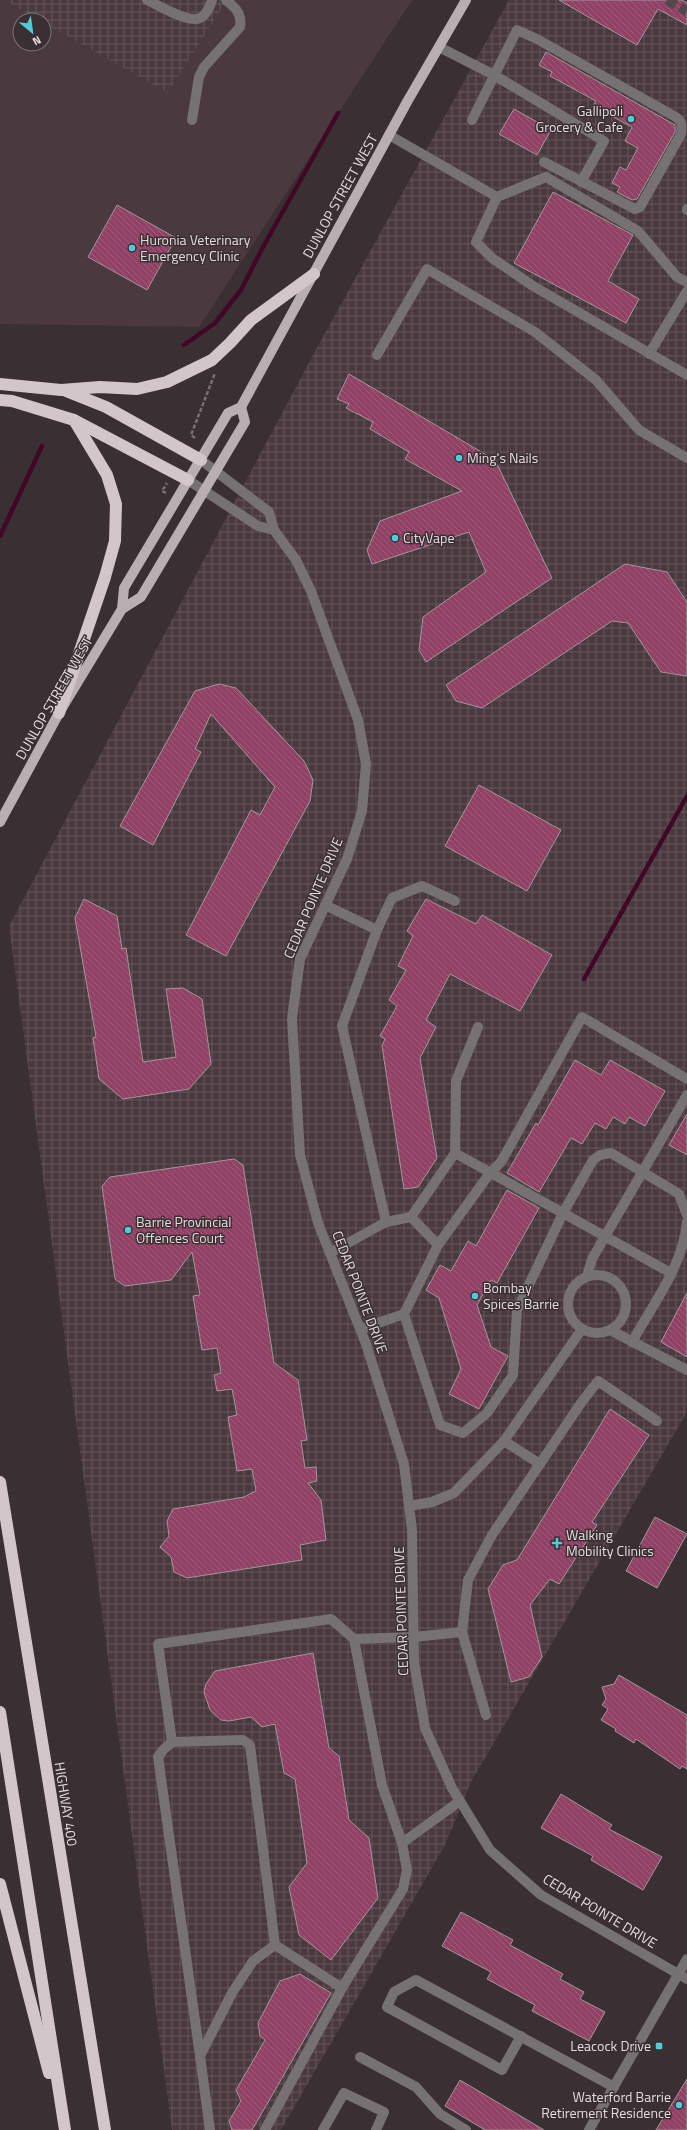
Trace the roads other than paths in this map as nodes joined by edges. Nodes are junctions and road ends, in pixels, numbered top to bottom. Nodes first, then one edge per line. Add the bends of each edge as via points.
1 (147, 0) edge
2 (212, 0) edge
3 (226, 0) edge
4 (466, 0) edge
5 (439, 47) junction
6 (494, 75) junction
7 (192, 120) dead end
8 (472, 120) dead end
9 (389, 135) junction
10 (544, 162) dead end
11 (581, 182) junction
12 (497, 197) junction
13 (314, 274) junction
14 (687, 282) edge
15 (687, 291) edge
16 (649, 354) junction
17 (377, 355) dead end
18 (687, 375) edge
19 (0, 384) edge
20 (61, 390) junction
21 (0, 400) edge
22 (241, 407) junction
23 (74, 420) junction
24 (687, 458) edge
25 (201, 460) junction
26 (217, 472) junction
27 (188, 480) junction
28 (205, 491) junction
29 (274, 530) junction
30 (122, 610) junction
31 (59, 713) junction
32 (0, 822) edge
33 (455, 901) dead end
34 (325, 905) junction
35 (377, 930) junction
36 (478, 1027) dead end
37 (687, 1079) edge
38 (687, 1095) edge
39 (455, 1153) junction
40 (643, 1172) junction
41 (490, 1173) junction
42 (564, 1214) junction
43 (687, 1215) edge
44 (411, 1217) junction
45 (386, 1222) junction
46 (687, 1222) edge
47 (605, 1236) junction
48 (438, 1245) junction
49 (330, 1252) junction
50 (671, 1273) junction
51 (588, 1276) junction
52 (404, 1314) junction
53 (360, 1329) junction
54 (582, 1329) junction
55 (610, 1330) junction
56 (632, 1342) junction
57 (687, 1370) edge
58 (657, 1421) dead end
59 (504, 1442) junction
60 (540, 1464) junction
61 (0, 1482) edge
62 (409, 1506) junction
63 (462, 1632) junction
64 (414, 1636) junction
65 (354, 1639) junction
66 (0, 1712) edge
67 (486, 1715) dead end
68 (172, 1742) junction
69 (460, 1801) junction
70 (402, 1843) junction
71 (0, 1884) edge
72 (275, 1945) junction
73 (687, 1959) edge
74 (683, 1977) edge
75 (342, 1988) junction
76 (521, 2036) junction
77 (200, 2056) junction
78 (360, 2057) dead end
79 (614, 2087) junction
80 (64, 2130) edge
81 (105, 2130) edge
82 (210, 2130) edge
83 (265, 2130) edge
84 (323, 2130) edge
85 (376, 2130) edge
86 (466, 2130) edge
87 (589, 2130) edge

1 - 2 street via 179,16 193,19 200,18 207,12
3 - 7 street via 238,11 240,27 204,67 199,77
4 - 5 main road, DUNLOP STREET WEST
5 - 6 street
5 - 9 main road, DUNLOP STREET WEST
6 - 8 street
6 - 11 street via 604,141
6 - 11 street via 517,30 680,119 681,134 640,207 634,210
9 - 12 street
9 - 13 main road, DUNLOP STREET WEST
10 - 11 street
12 - 14 street via 546,177 638,231 677,277
12 - 16 street via 476,242 492,258 533,286
13 - 20 highway via 251,320 212,360 167,382 137,389 100,387
13 - 22 main road, DUNLOP STREET WEST
15 - 16 street
16 - 18 street
17 - 24 street via 427,269 535,332 596,380 638,430
19 - 20 highway
20 - 25 highway via 106,406
21 - 23 highway via 12,401
22 - 25 main road, DUNLOP STREET WEST via 228,413
22 - 26 main road, DUNLOP STREET WEST via 245,422
23 - 27 highway
23 - 31 highway via 107,475 116,504 115,541
25 - 26 street, CEDAR POINTE DRIVE
25 - 27 main road, DUNLOP STREET WEST
26 - 28 main road, DUNLOP STREET WEST
26 - 29 street, CEDAR POINTE DRIVE via 269,512
27 - 28 street
27 - 30 main road, DUNLOP STREET WEST via 124,588
28 - 29 street via 258,526
28 - 30 main road, DUNLOP STREET WEST via 141,597
29 - 34 street, CEDAR POINTE DRIVE via 296,560 311,591 358,720 366,764 362,811 347,859
30 - 31 main road, DUNLOP STREET WEST
31 - 32 main road, DUNLOP STREET WEST
33 - 35 street via 422,886 392,898
34 - 35 street
34 - 49 street, CEDAR POINTE DRIVE via 300,959 292,1019 300,1155 318,1223
35 - 45 street via 342,1026
36 - 39 street via 456,1082
37 - 41 street via 582,1017 501,1162
38 - 40 street
39 - 41 street
39 - 44 street
40 - 42 street via 611,1153 600,1155 593,1160
40 - 43 street via 680,1194
40 - 47 street
41 - 42 street
41 - 48 street
42 - 47 street
42 - 52 street via 517,1310 513,1375 487,1413 463,1433 440,1425
44 - 45 street
44 - 48 street
45 - 49 street
46 - 50 street via 685,1242
47 - 50 street
47 - 51 street via 592,1258
48 - 52 street
49 - 53 street, CEDAR POINTE DRIVE
50 - 56 street
51 - 54 street via 573,1288 568,1306 570,1315
51 - 55 street via 606,1276 615,1281 625,1297 626,1307 623,1316
52 - 53 street
53 - 62 street, CEDAR POINTE DRIVE via 404,1464
54 - 55 street via 601,1332
54 - 59 street
55 - 56 street
56 - 57 street
58 - 60 street via 598,1381
59 - 60 street
59 - 62 street via 454,1492 432,1502
60 - 63 street via 492,1535 468,1580
61 - 81 highway, HIGHWAY 400
62 - 64 street, CEDAR POINTE DRIVE via 412,1530
63 - 64 street
63 - 67 street
64 - 65 street
64 - 69 street, CEDAR POINTE DRIVE via 414,1662 425,1728
65 - 68 street via 331,1619 158,1644
65 - 70 street via 382,1785
66 - 80 highway
68 - 72 street via 243,1740 250,1745
68 - 77 street via 158,1757
69 - 70 street
69 - 74 street, CEDAR POINTE DRIVE via 490,1850 541,1895
70 - 75 street via 407,1870 403,1889
71 - 80 highway
72 - 75 street
72 - 77 street via 253,1961 232,1993
73 - 74 street
74 - 79 street
75 - 83 street
76 - 76 street via 416,1980 394,1992 387,2007 502,2070
76 - 79 street
77 - 82 street
78 - 86 street via 416,2086 440,2114
79 - 87 street
84 - 85 street via 344,2093 384,2112

